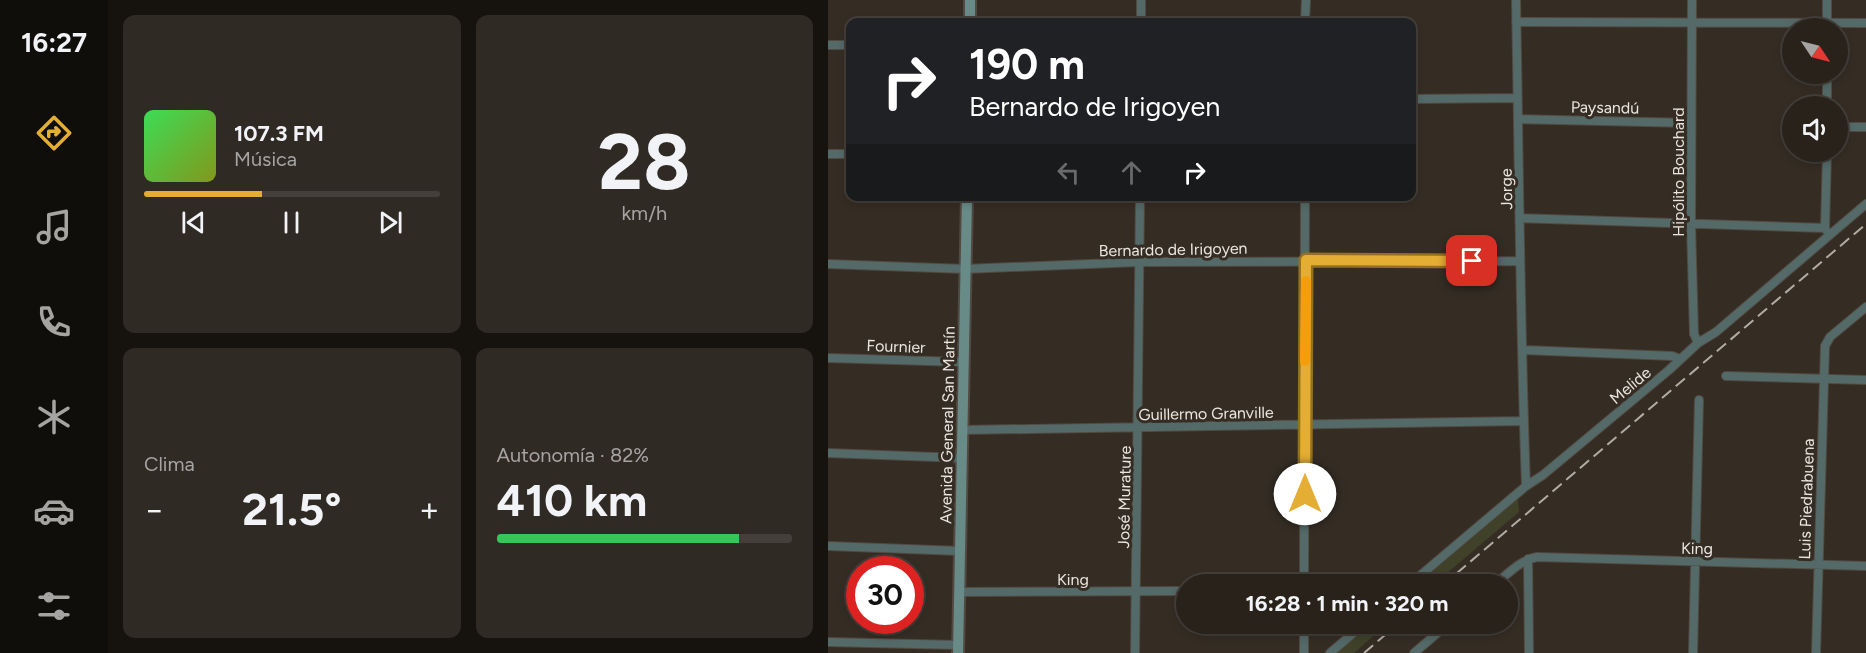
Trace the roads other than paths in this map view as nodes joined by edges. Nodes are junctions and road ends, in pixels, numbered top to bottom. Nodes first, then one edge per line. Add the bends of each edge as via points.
1 (970, 0) edge
2 (1141, 0) edge
3 (1306, 0) edge
4 (1516, 0) edge
5 (1692, 0) edge
6 (1827, 0) edge
7 (970, 18) edge
8 (1141, 18) edge
9 (1305, 18) edge
10 (1827, 18) edge
11 (1516, 21) junction
12 (1692, 21) junction
13 (1866, 22) edge
14 (1848, 23) edge
15 (1782, 24) edge
16 (828, 45) edge
17 (846, 45) edge
18 (1517, 98) junction
19 (1416, 99) edge
20 (1518, 120) junction
21 (1691, 123) junction
22 (1848, 127) edge
23 (1866, 128) edge
24 (828, 154) edge
25 (846, 154) edge
26 (1827, 162) edge
27 (967, 201) edge
28 (1140, 201) edge
29 (1305, 201) edge
30 (1866, 204) edge
31 (1520, 218) junction
32 (1691, 224) junction
33 (1824, 228) junction
34 (1830, 235) junction
35 (1306, 260) junction
36 (1520, 261) junction
37 (1140, 262) junction
38 (828, 264) edge
39 (965, 269) junction
40 (1866, 307) edge
41 (1698, 342) junction
42 (1523, 350) junction
43 (828, 358) edge
44 (1680, 359) junction
45 (963, 362) junction
46 (1726, 376) dead end
47 (1824, 378) junction
48 (1866, 380) edge
49 (1699, 400) dead end
50 (1524, 421) junction
51 (1305, 425) junction
52 (1138, 428) junction
53 (962, 430) junction
54 (828, 453) edge
55 (961, 458) junction
56 (1526, 486) junction
57 (828, 546) edge
58 (960, 551) junction
59 (1528, 559) junction
60 (1695, 562) junction
61 (1818, 565) junction
62 (1866, 566) edge
63 (1304, 574) edge
64 (1423, 574) edge
65 (1508, 574) edge
66 (1176, 591) edge
67 (960, 592) junction
68 (1136, 592) junction
69 (1304, 634) edge
70 (1352, 634) edge
71 (1436, 634) edge
72 (828, 642) edge
73 (958, 649) edge
74 (1135, 653) edge
75 (1304, 653) edge
76 (1330, 653) edge
77 (1414, 653) edge
78 (1530, 653) edge
79 (1693, 653) edge
80 (1816, 653) edge

1 - 7 main road
2 - 8 street
3 - 9 street
4 - 11 street, Jorge
5 - 12 street, Hipólito Bouchard
6 - 10 street
11 - 12 street
11 - 18 street, Jorge
12 - 15 street
12 - 21 street, Hipólito Bouchard
13 - 14 street
16 - 17 street
18 - 19 street
18 - 20 street, Jorge
20 - 21 street, Paysandú
20 - 31 street, Jorge
21 - 32 street, Hipólito Bouchard
22 - 23 street
24 - 25 street
26 - 33 street
27 - 39 main road, Avenida General San Martín
28 - 37 street, José Murature
29 - 35 street
30 - 34 street, Melide
31 - 32 street
31 - 36 street, Jorge
32 - 33 street
32 - 41 street, Hipólito Bouchard via 1694,334
33 - 34 street
34 - 41 street, Melide via 1716,332
35 - 36 street, Bernardo de Irigoyen
35 - 37 street, Bernardo de Irigoyen
35 - 51 street
36 - 42 street, Jorge
37 - 39 street, Bernardo de Irigoyen
37 - 52 street, José Murature
38 - 39 street, Bernardo de Irigoyen
39 - 45 main road, Avenida General San Martín
40 - 47 street, Luis Piedrabuena via 1830,337 1825,346
41 - 44 street, Melide
42 - 44 street
42 - 50 street, Jorge
43 - 45 street, Fournier
44 - 56 street, Melide
45 - 53 main road, Avenida General San Martín
46 - 47 street
47 - 48 street
47 - 61 street, Luis Piedrabuena
49 - 60 street
50 - 51 street, Guillermo Granville
50 - 56 street, Jorge
51 - 52 street, Guillermo Granville
51 - 63 street
52 - 53 street, Guillermo Granville
52 - 68 street, José Murature
53 - 55 main road, Avenida General San Martín
54 - 55 street
55 - 58 main road, Avenida General San Martín
56 - 64 street, Melide
57 - 58 street
58 - 67 main road, Avenida General San Martín
59 - 60 street, King
59 - 65 street
59 - 78 street
60 - 61 street, King
60 - 79 street
61 - 62 street, King
61 - 80 street, Luis Piedrabuena
66 - 68 street, King
67 - 68 street, King
67 - 73 main road, Avenida General San Martín
68 - 74 street, José Murature
69 - 75 street
70 - 76 street
71 - 77 street
72 - 73 street

